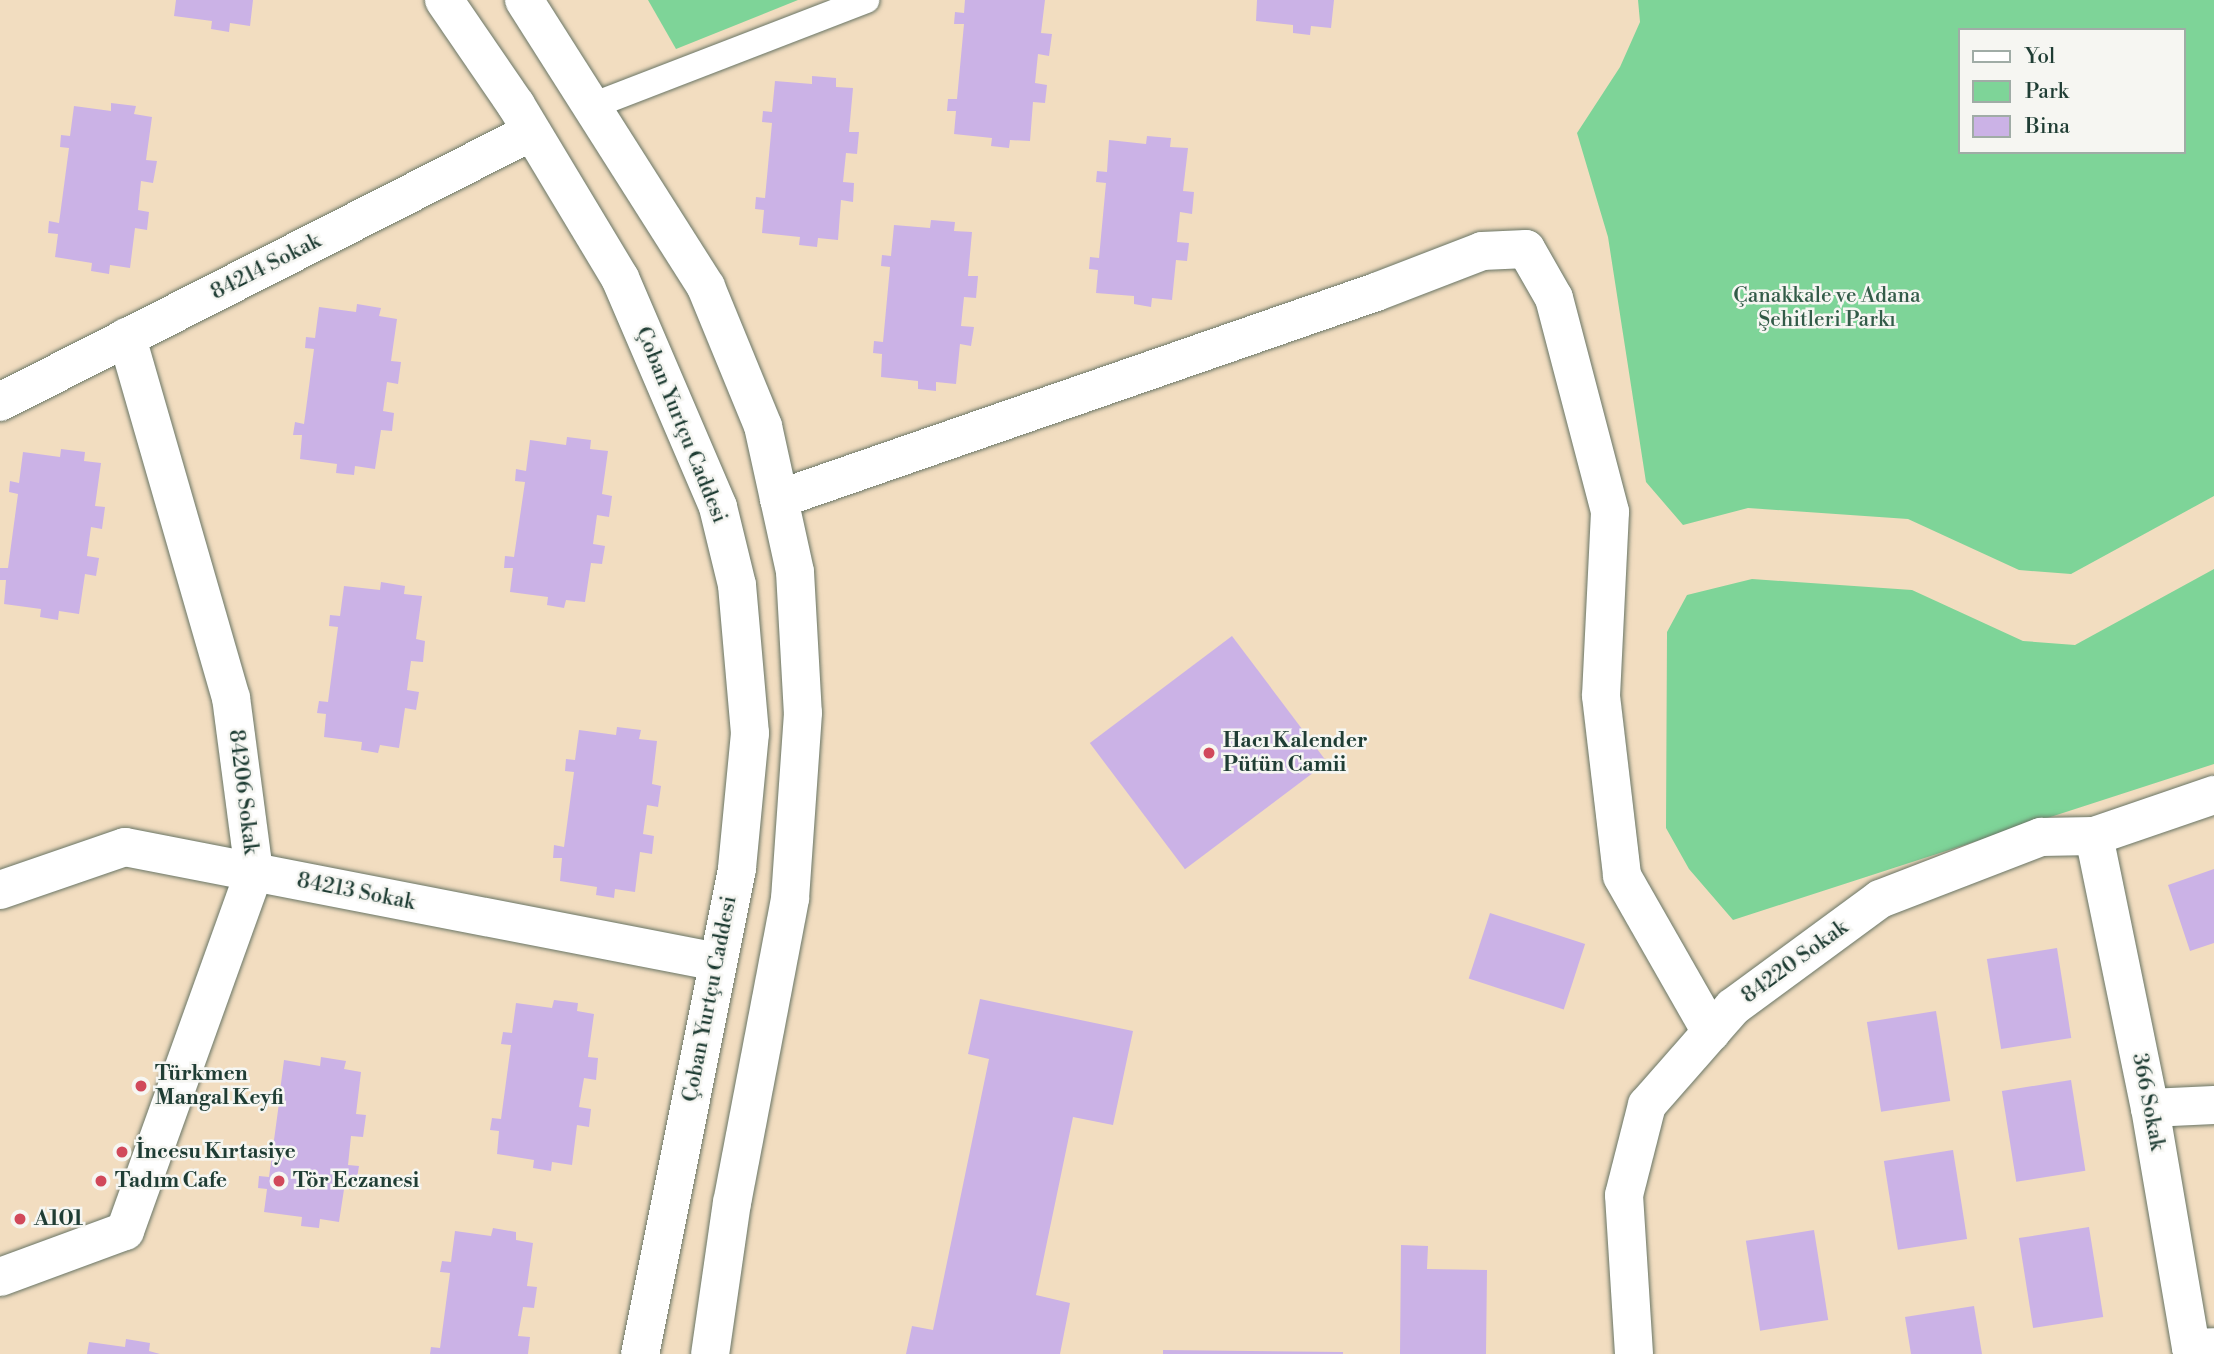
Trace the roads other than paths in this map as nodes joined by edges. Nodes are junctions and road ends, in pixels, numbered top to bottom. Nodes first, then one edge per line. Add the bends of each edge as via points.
1 (444, 0) edge
2 (523, 0) edge
3 (866, 0) edge
4 (592, 106) junction
5 (531, 132) junction
6 (127, 337) junction
7 (0, 401) edge
8 (779, 499) junction
9 (2214, 794) edge
10 (2094, 836) junction
11 (254, 872) junction
12 (0, 890) edge
13 (717, 962) junction
14 (1711, 1032) junction
15 (2214, 1105) edge
16 (2150, 1108) junction
17 (0, 1277) edge
18 (2214, 1347) edge
19 (640, 1354) edge
20 (710, 1354) edge
21 (1634, 1354) edge

1 - 5 street, Çoban Yurtçu Caddesi
2 - 4 street
3 - 4 lane
4 - 8 street via 705,287 763,426
5 - 6 street, 84214 Sokak
5 - 13 street, Çoban Yurtçu Caddesi via 620,278 718,506 737,585 750,733 737,869
6 - 7 street, 84214 Sokak
6 - 11 street, 84206 Sokak via 231,698
8 - 14 street via 1482,251 1526,249 1554,298 1610,512 1601,696 1622,876
8 - 20 street via 795,572 803,713 790,899 732,1202
9 - 10 street, 84220 Sokak
10 - 14 street, 84220 Sokak via 2041,837 1880,900 1733,1007
10 - 16 street, 366 Sokak
11 - 12 street, 84213 Sokak via 125,847
11 - 13 street, 84213 Sokak
11 - 17 street, 84206 Sokak via 125,1231
13 - 19 street, Çoban Yurtçu Caddesi
14 - 21 street, 84220 Sokak via 1647,1105 1624,1195
15 - 16 street
16 - 18 street, 366 Sokak via 2192,1348

